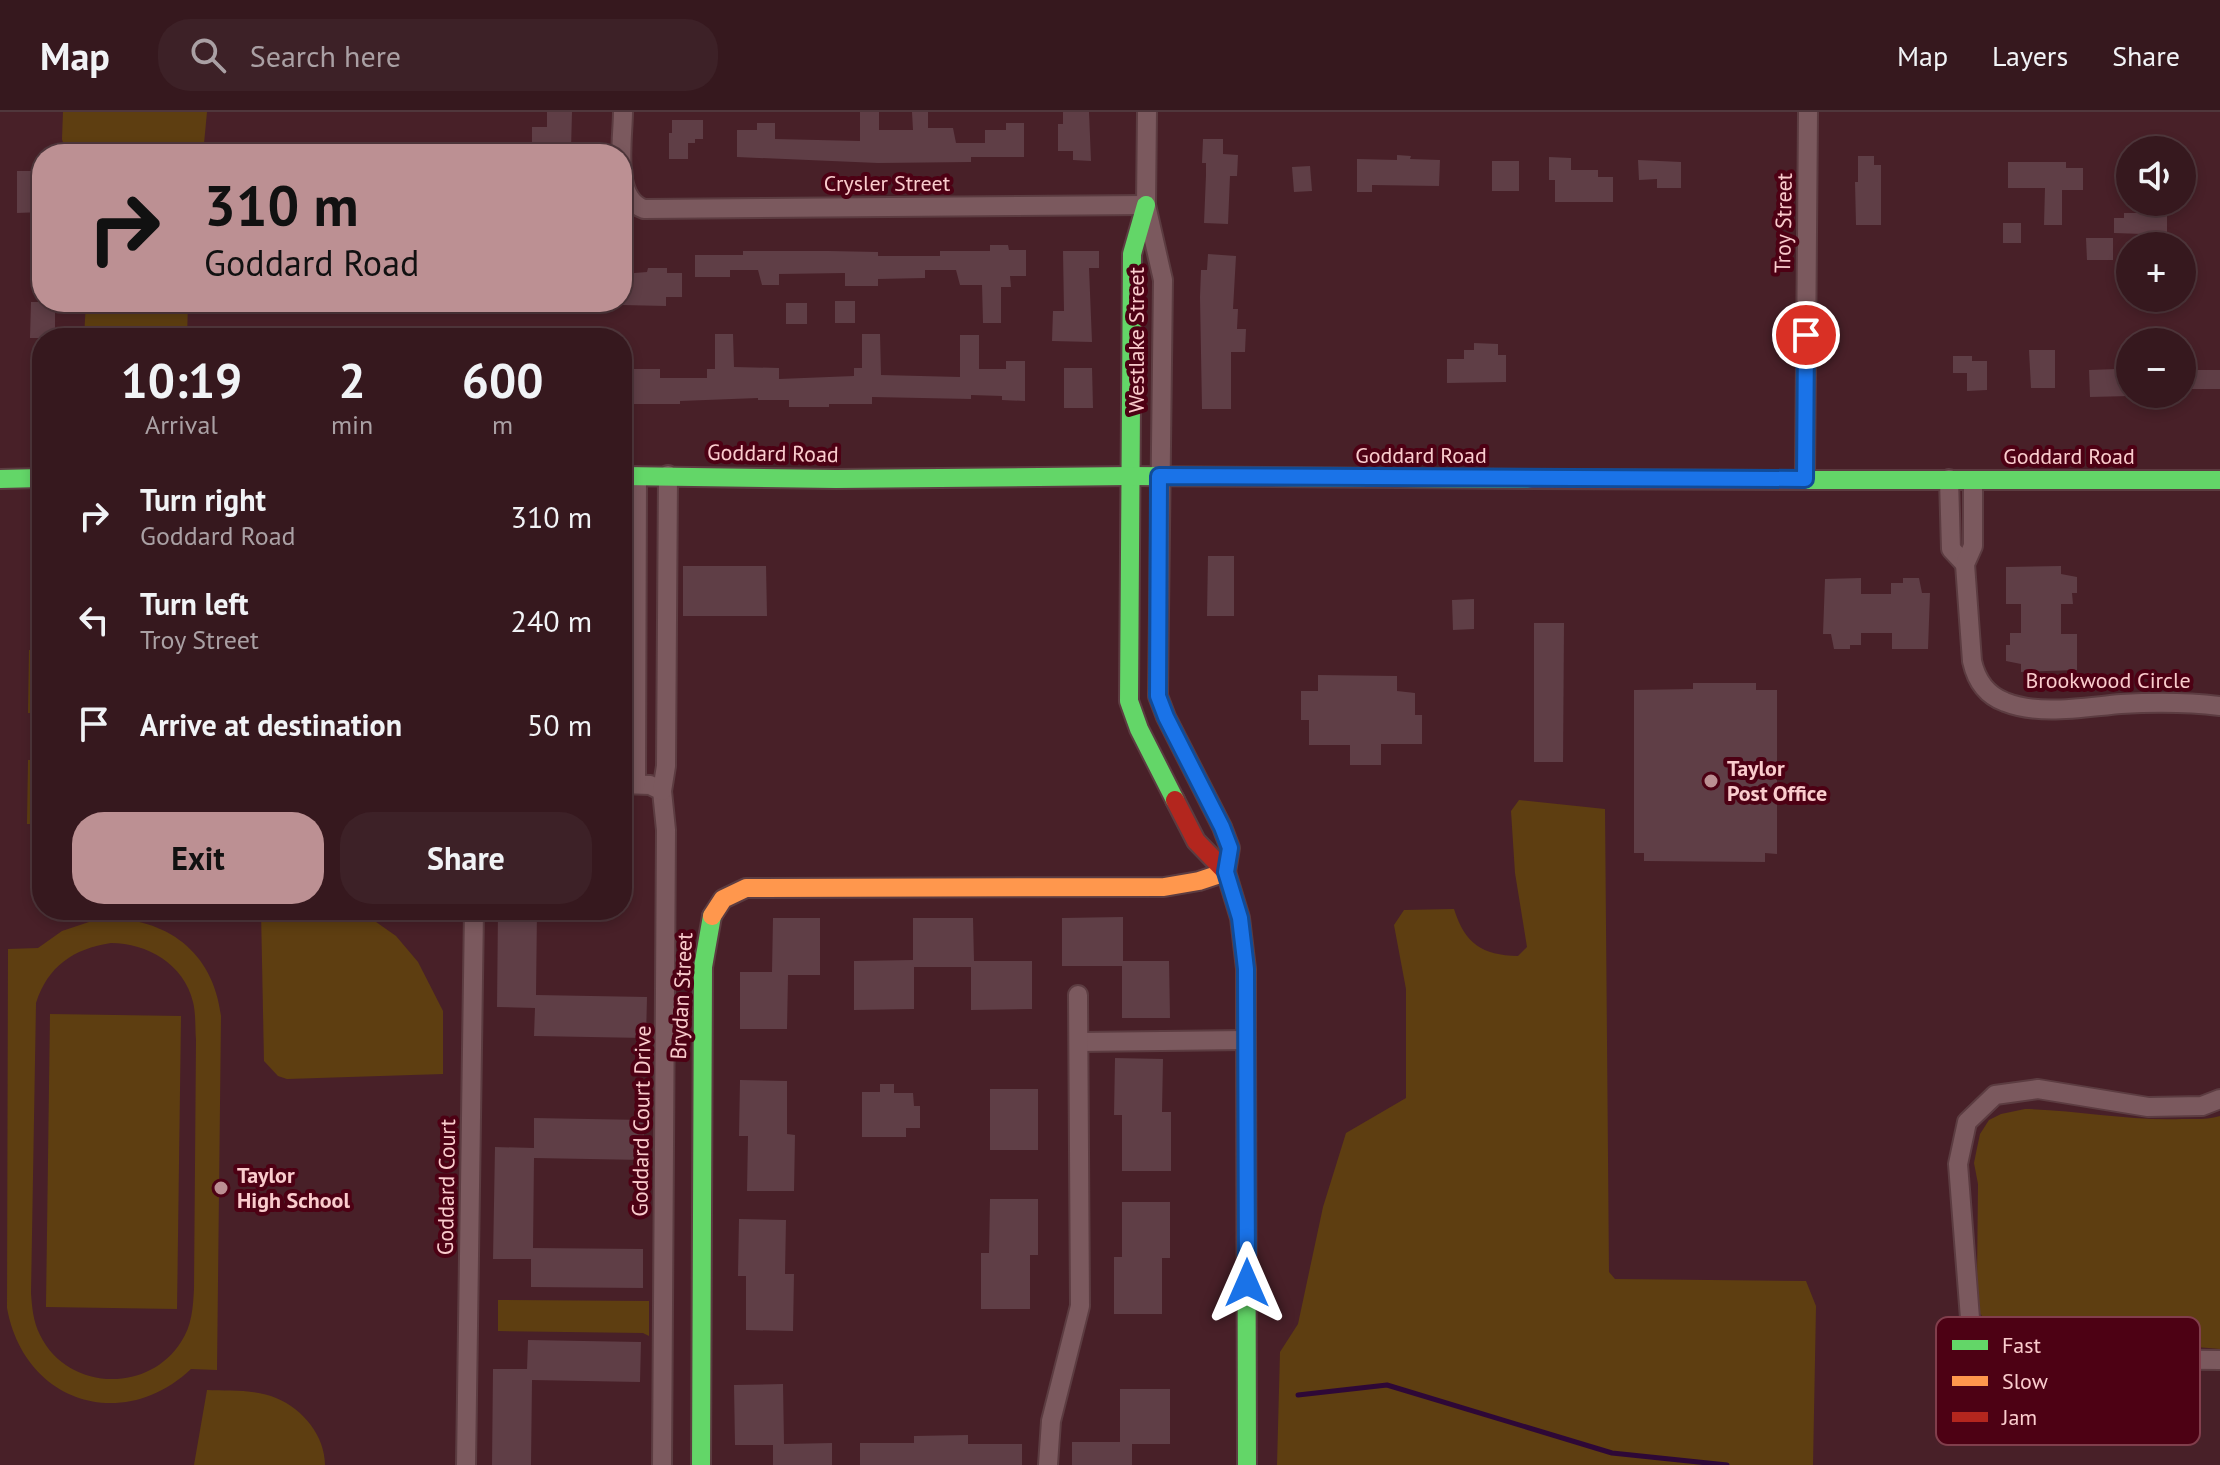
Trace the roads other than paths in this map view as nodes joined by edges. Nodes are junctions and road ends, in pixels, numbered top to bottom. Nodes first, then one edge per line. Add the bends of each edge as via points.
1 (623, 112) edge
2 (1147, 112) edge
3 (1808, 112) edge
4 (623, 144) edge
5 (632, 203) edge
6 (1146, 205) junction
7 (668, 475) junction
8 (632, 476) edge
9 (1130, 476) junction
10 (1159, 476) junction
11 (32, 478) edge
12 (0, 479) edge
13 (1805, 479) junction
14 (1949, 479) junction
15 (1973, 480) junction
16 (2220, 480) edge
17 (632, 524) edge
18 (1965, 564) junction
19 (2220, 706) edge
20 (643, 786) edge
21 (1226, 872) junction
22 (474, 920) edge
23 (1078, 995) dead end
24 (1246, 1040) junction
25 (1079, 1042) junction
26 (2220, 1099) edge
27 (1970, 1317) edge
28 (2200, 1360) edge
29 (2220, 1360) edge
30 (466, 1465) edge
31 (662, 1465) edge
32 (701, 1465) edge
33 (1048, 1465) edge
34 (1247, 1465) edge

1 - 4 street, Crysler Street
2 - 6 street, Westlake Street
3 - 13 street, Troy Street
5 - 6 street, Crysler Street via 644,209
6 - 9 street, Westlake Street via 1132,254
6 - 10 street, Westlake Street via 1163,280
7 - 8 street, Goddard Road
7 - 9 street, Goddard Road
7 - 20 street via 666,766
9 - 10 street, Goddard Road
9 - 21 street via 1129,701 1196,841
10 - 13 street, Goddard Road
10 - 21 street via 1158,696 1222,827 1230,848
11 - 12 street
13 - 14 street, Goddard Road
14 - 15 street, Goddard Road
14 - 18 street, Brookwood Circle via 1951,549
15 - 16 street, Goddard Road
15 - 18 street, Brookwood Circle via 1973,546
17 - 20 street
18 - 19 street, Brookwood Circle via 1974,672 1986,690 2004,702 2042,708 2178,702
20 - 31 street, Goddard Court Drive via 666,830
21 - 24 street via 1240,918
21 - 32 street, Brydan Street via 1164,887 746,888 721,898 708,925 703,967
22 - 30 street, Goddard Court
23 - 25 street
24 - 25 street
24 - 34 street
25 - 33 street via 1080,1306 1051,1421
26 - 27 street via 2202,1106 2148,1107 2038,1089 1995,1095 1967,1122 1958,1164
28 - 29 street

